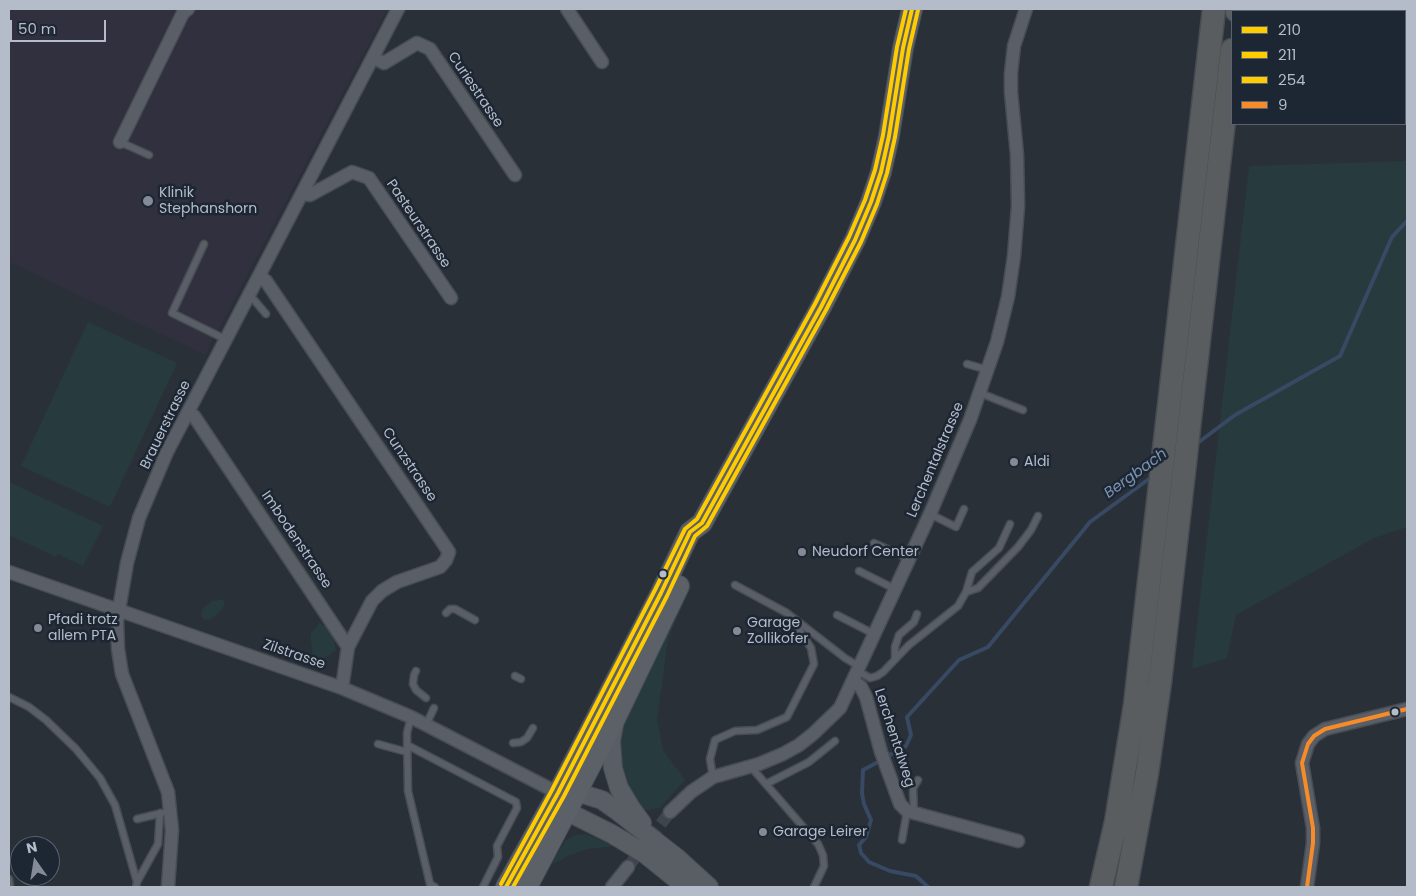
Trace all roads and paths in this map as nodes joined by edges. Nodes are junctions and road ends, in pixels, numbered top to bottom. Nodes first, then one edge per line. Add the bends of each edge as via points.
1 (188, 9) edge
2 (398, 9) edge
3 (567, 9) edge
4 (912, 9) edge
5 (1026, 9) edge
6 (1214, 9) edge
7 (374, 58) junction
8 (1231, 59) edge
9 (602, 62) dead end
10 (120, 142) joint
11 (150, 156) dead end
12 (515, 175) dead end
13 (303, 194) junction
14 (204, 244) dead end
15 (259, 276) junction
16 (249, 294) junction
17 (451, 298) dead end
18 (266, 314) dead end
19 (225, 340) junction
20 (967, 364) dead end
21 (988, 370) junction
22 (980, 393) junction
23 (1023, 410) dead end
24 (194, 416) dead end
25 (964, 509) dead end
26 (930, 514) junction
27 (1038, 516) dead end
28 (702, 522) junction
29 (1010, 524) dead end
30 (874, 543) dead end
31 (908, 559) junction
32 (859, 571) dead end
33 (9, 572) edge
34 (735, 585) dead end
35 (895, 588) junction
36 (966, 592) junction
37 (119, 610) junction
38 (446, 613) dead end
39 (917, 614) dead end
40 (837, 615) dead end
41 (790, 616) junction
42 (475, 620) dead end
43 (874, 634) junction
44 (348, 647) junction
45 (894, 659) junction
46 (416, 671) dead end
47 (857, 673) junction
48 (342, 688) junction
49 (9, 697) edge
50 (426, 698) dead end
51 (434, 708) dead end
52 (1407, 709) edge
53 (411, 717) junction
54 (615, 719) junction
55 (426, 725) junction
56 (533, 728) dead end
57 (1130, 735) junction
58 (835, 741) dead end
59 (513, 742) dead end
60 (378, 744) dead end
61 (408, 748) junction
62 (750, 767) junction
63 (713, 777) junction
64 (918, 780) dead end
65 (766, 784) junction
66 (567, 792) junction
67 (566, 811) junction
68 (165, 812) junction
69 (670, 812) tunnel mouth
70 (910, 812) junction
71 (137, 819) dead end
72 (654, 840) junction
73 (902, 840) dead end
74 (1018, 841) dead end
75 (628, 868) tunnel mouth
76 (9, 879) edge
77 (137, 885) edge
78 (10, 887) edge
79 (168, 887) edge
80 (435, 887) edge
81 (483, 887) edge
82 (506, 887) edge
83 (527, 887) edge
84 (612, 887) edge
85 (686, 887) edge
86 (710, 887) edge
87 (814, 887) edge
88 (1085, 887) edge
89 (1101, 887) edge
90 (1126, 887) edge
91 (1306, 887) edge

1 - 10 street via 183,13
2 - 7 street, Brauerstrasse
3 - 9 street
4 - 28 main road via 889,136 871,202 836,279
5 - 21 street, Lerchentalstrasse via 1016,27 1010,92 1017,155 1017,231 1008,297
6 - 57 highway
7 - 12 street, Curiestrasse via 384,63 417,43 430,49
7 - 13 street, Brauerstrasse
8 - 90 highway via 1169,608 1147,773
10 - 11 lane
13 - 15 street, Brauerstrasse
13 - 17 street, Pasteurstrasse via 310,195 352,172 369,178
14 - 19 lane via 172,313
15 - 16 street, Brauerstrasse
15 - 44 street, Cunzstrasse via 266,281 449,552 440,567 397,582 382,591 372,601
16 - 18 lane
16 - 19 street, Brauerstrasse
19 - 37 street, Brauerstrasse via 167,452 138,518
20 - 21 lane
21 - 22 street, Lerchentalstrasse
22 - 23 lane
22 - 26 street, Lerchentalstrasse
24 - 44 street, Imbodenstrasse
25 - 26 lane via 956,527
26 - 31 street, Lerchentalstrasse
27 - 36 lane via 1018,547 978,588
28 - 54 main road via 703,536
28 - 66 main road via 690,532
29 - 36 lane via 999,548 972,572
30 - 31 lane
31 - 35 street, Lerchentalstrasse
32 - 35 lane
33 - 37 street, Zilstrasse
34 - 41 lane
35 - 43 street, Lerchentalstrasse
36 - 45 lane via 958,606
37 - 48 street, Zilstrasse
37 - 68 street, Brauerstrasse via 116,629 122,674 168,792
38 - 42 lane via 455,609
39 - 45 lane via 914,622 899,635
40 - 43 lane
41 - 47 lane via 845,658
41 - 63 lane via 811,648 814,664 787,717 757,730 734,731 716,740 710,759
43 - 47 street, Lerchentalstrasse
44 - 48 street
45 - 47 lane via 877,676 870,678
46 - 50 lane via 413,684
47 - 62 street, Lerchentalstrasse via 840,708 814,734 783,754
47 - 70 street, Lerchentalweg via 900,804
48 - 53 street, Zilstrasse
49 - 77 lane via 46,720 100,778 115,805
51 - 55 lane
52 - 91 street via 1325,729 1308,744 1302,763 1313,843
53 - 55 street, Zilstrasse
53 - 61 lane
54 - 66 main road
54 - 72 main road via 611,741 619,788
55 - 66 street, Zilstrasse
56 - 59 lane via 527,738
57 - 88 highway
57 - 89 highway via 1116,822
58 - 65 lane via 809,762
60 - 61 lane
61 - 80 lane via 408,791 430,884
61 - 81 lane via 516,802 517,808 498,846 498,857
62 - 63 street, Lerchentalstrasse
62 - 65 lane
63 - 69 street, Lerchentalstrasse
64 - 70 lane via 913,788
65 - 87 lane via 824,855 824,866
66 - 67 main road
66 - 72 main road via 602,800
66 - 82 main road
67 - 83 main road
67 - 85 main road via 645,854
68 - 71 lane
68 - 77 lane via 158,844
68 - 79 street, Brauerstrasse via 172,830
70 - 73 lane
70 - 74 street
72 - 86 main road
75 - 84 street
76 - 78 lane

